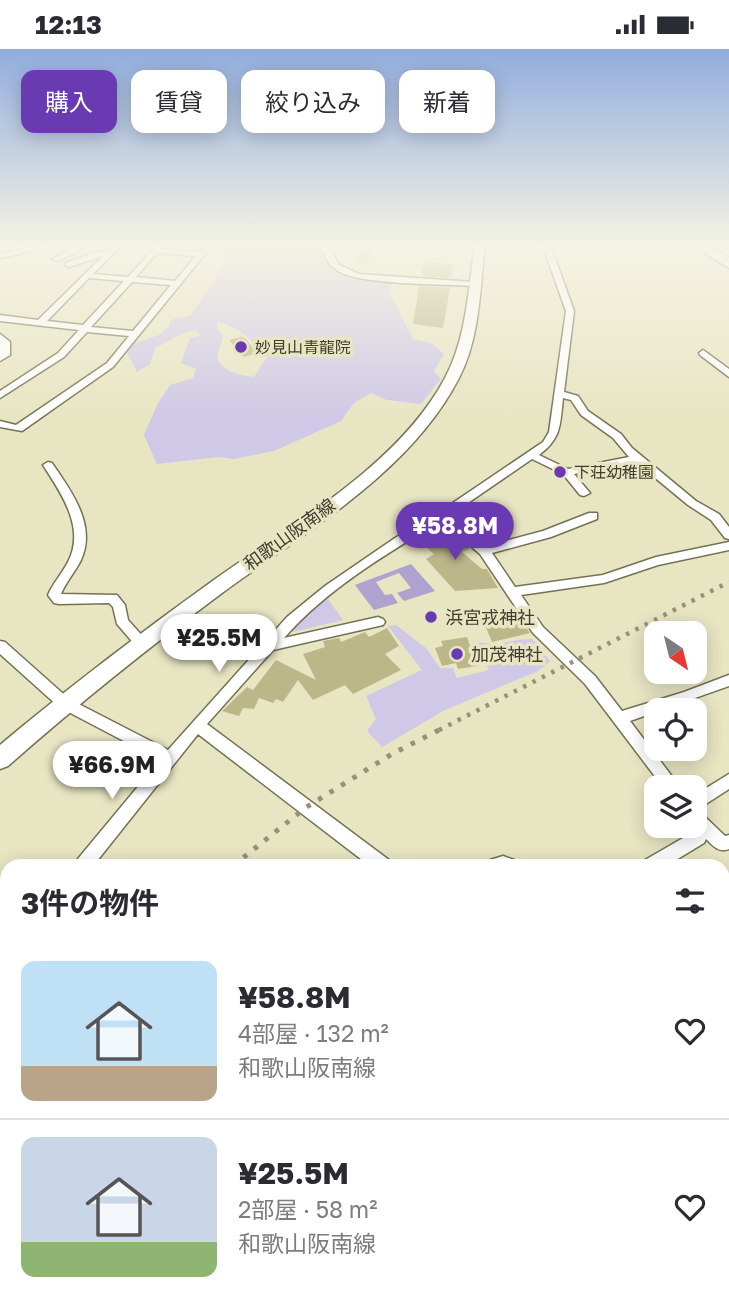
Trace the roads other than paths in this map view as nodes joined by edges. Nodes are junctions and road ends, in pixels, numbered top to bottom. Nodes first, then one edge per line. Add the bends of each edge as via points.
1 (60, 303) edge
2 (109, 303) edge
3 (161, 303) edge
4 (472, 303) edge
5 (567, 303) edge
6 (0, 318) edge
7 (39, 324) junction
8 (86, 329) junction
9 (135, 334) junction
10 (0, 337) edge
11 (702, 353) dead end
12 (0, 358) edge
13 (729, 374) edge
14 (558, 393) junction
15 (0, 395) edge
16 (0, 423) edge
17 (531, 455) junction
18 (638, 458) junction
19 (48, 465) dead end
20 (568, 472) junction
21 (584, 493) dead end
22 (442, 516) junction
23 (593, 516) dead end
24 (729, 535) edge
25 (729, 546) edge
26 (484, 551) junction
27 (512, 592) junction
28 (378, 622) dead end
29 (141, 643) junction
30 (0, 646) edge
31 (268, 646) junction
32 (729, 680) edge
33 (64, 703) junction
34 (620, 718) junction
35 (197, 725) junction
36 (170, 758) junction
37 (0, 759) edge
38 (663, 775) edge
39 (729, 781) edge
40 (707, 796) edge
41 (707, 829) edge
42 (698, 838) edge
43 (727, 846) edge
44 (89, 859) edge
45 (374, 859) edge
46 (663, 859) edge

1 - 7 street
2 - 8 street
3 - 9 street
4 - 29 main road, 和歌山阪南線 via 466,348 452,380 397,450
5 - 14 street via 570,311
6 - 7 street
7 - 8 street
8 - 9 street
8 - 15 street via 61,355
9 - 16 street via 110,365 18,429
10 - 12 street via 6,342 6,355
11 - 13 street
14 - 17 street via 554,432 547,444
14 - 18 street via 575,398 584,412
17 - 20 street
17 - 22 street
18 - 20 street
18 - 24 street via 715,517
19 - 29 street via 71,502 81,534 75,561 54,595 59,600 112,598 119,604 122,621
20 - 21 street
22 - 26 street
22 - 31 street via 329,589
23 - 26 street
25 - 27 street via 656,561 604,579
26 - 27 street
27 - 34 street via 538,630 590,680
28 - 31 street
29 - 33 main road, 和歌山阪南線
30 - 33 street
31 - 35 street
32 - 34 street via 698,695
33 - 36 street
33 - 37 main road, 和歌山阪南線
34 - 38 street
35 - 36 street
35 - 45 street
36 - 44 street
39 - 40 street
41 - 43 street
42 - 46 street

